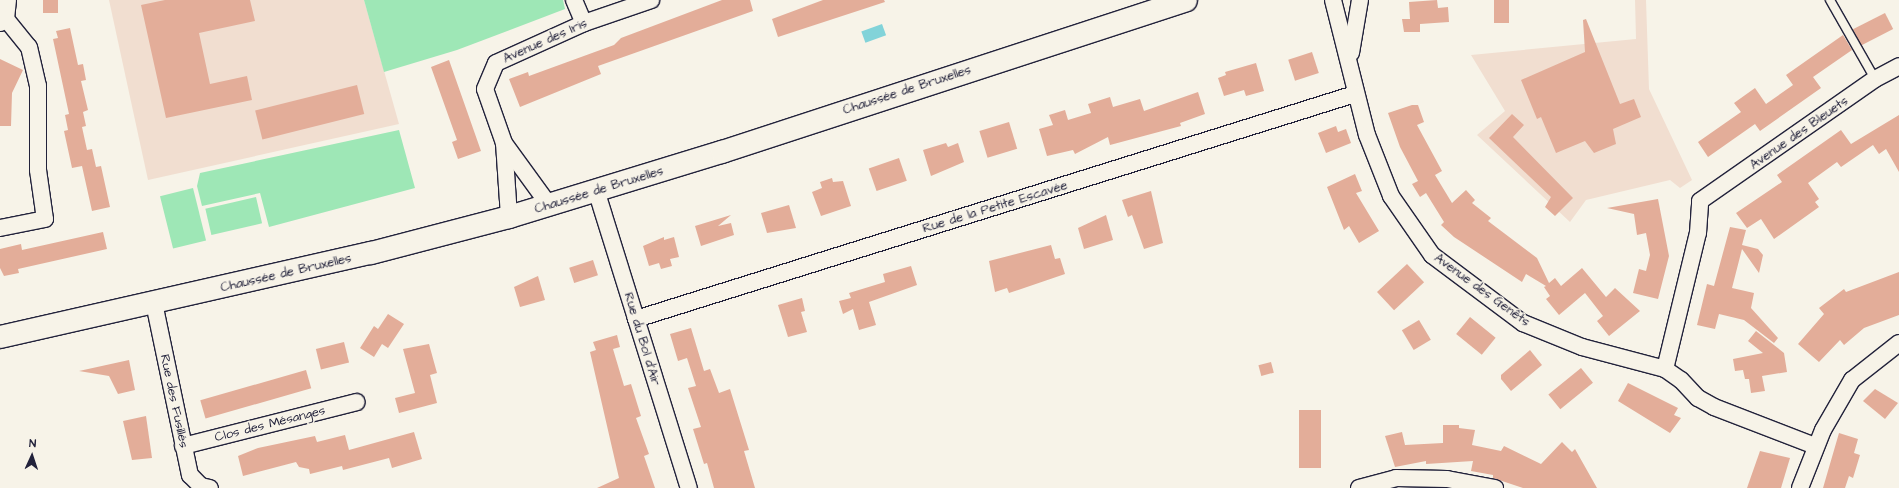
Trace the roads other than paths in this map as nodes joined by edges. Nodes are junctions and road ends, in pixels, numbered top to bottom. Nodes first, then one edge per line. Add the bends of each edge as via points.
1 (8, 0) edge
2 (574, 0) edge
3 (651, 0) edge
4 (1186, 0) edge
5 (1333, 0) edge
6 (1360, 0) edge
7 (1830, 0) edge
8 (3, 21) edge
9 (584, 23) junction
10 (1350, 59) junction
11 (1899, 66) edge
12 (1875, 79) junction
13 (1355, 94) junction
14 (504, 143) junction
15 (596, 190) junction
16 (549, 205) junction
17 (509, 217) junction
18 (0, 228) edge
19 (154, 303) junction
20 (636, 319) junction
21 (0, 337) edge
22 (1899, 343) edge
23 (1666, 369) junction
24 (357, 402) dead end
25 (183, 446) junction
26 (1815, 446) junction
27 (210, 488) edge
28 (689, 488) edge
29 (1359, 488) edge
30 (1495, 488) edge
31 (1800, 488) edge

1 - 8 street
2 - 9 street
3 - 9 street, Avenue des Iris
4 - 15 main road, Chaussée de Bruxelles via 722,152
5 - 10 street, Avenue des Genêts
6 - 10 street, Avenue des Genêts
7 - 12 lane
8 - 18 street via 28,47 38,86 38,170 45,219
9 - 14 street, Avenue des Iris via 496,63 485,89
10 - 13 street, Avenue des Genêts
11 - 12 street, Avenue des Bleuets
12 - 23 street, Avenue des Bleuets via 1700,201 1698,233
13 - 20 street, Rue de la Petite Escavée
13 - 23 street, Avenue des Genêts via 1391,196 1432,255 1523,322 1582,347
14 - 16 street, Avenue des Iris
14 - 17 street, Avenue des Iris
15 - 16 main road, Chaussée de Bruxelles
15 - 20 street, Rue du Bol d'Air
16 - 17 main road, Chaussée de Bruxelles
17 - 19 main road, Chaussée de Bruxelles
19 - 21 main road, Chaussée de Bruxelles
19 - 25 street, Rue des Fusillés
20 - 28 street, Rue du Bol d'Air
22 - 26 street via 1852,380
23 - 26 street, Avenue des Genêts via 1698,398 1714,407
24 - 25 street, Clos des Mésanges
25 - 27 street, Rue des Fusillés via 190,475 201,486
26 - 31 street
29 - 30 street via 1396,478 1447,479

